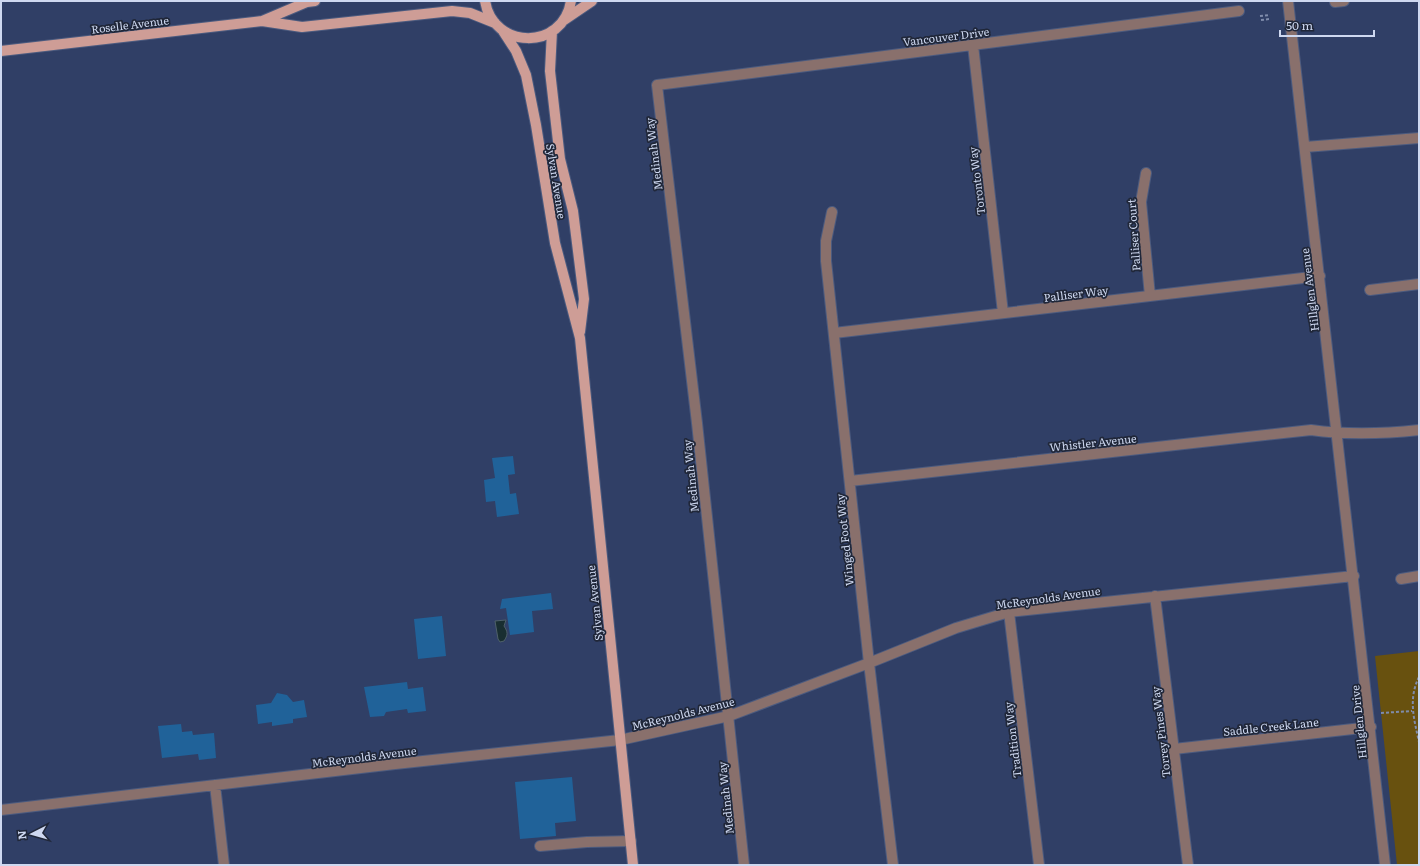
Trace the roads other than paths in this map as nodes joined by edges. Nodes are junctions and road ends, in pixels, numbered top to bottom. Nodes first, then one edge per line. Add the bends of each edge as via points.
1 (315, 1) edge
2 (485, 1) edge
3 (571, 1) edge
4 (592, 1) edge
5 (1288, 1) edge
6 (1239, 11) dead end
7 (564, 20) junction
8 (262, 21) junction
9 (495, 23) junction
10 (503, 31) junction
11 (552, 31) junction
12 (973, 45) junction
13 (1, 51) edge
14 (657, 85) joint
15 (1419, 138) edge
16 (1305, 147) junction
17 (1146, 173) dead end
18 (832, 212) dead end
19 (1320, 276) junction
20 (1419, 284) edge
21 (1370, 290) dead end
22 (1150, 296) junction
23 (1003, 313) junction
24 (834, 333) junction
25 (580, 338) junction
26 (1419, 430) edge
27 (1338, 433) junction
28 (850, 480) junction
29 (1354, 576) junction
30 (1419, 576) edge
31 (1401, 579) dead end
32 (1155, 596) junction
33 (1009, 612) junction
34 (869, 663) junction
35 (729, 716) junction
36 (1371, 727) junction
37 (620, 740) junction
38 (1174, 748) junction
39 (215, 785) junction
40 (1, 810) edge
41 (631, 841) junction
42 (540, 846) dead end
43 (224, 865) edge
44 (633, 865) edge
45 (744, 865) edge
46 (893, 865) edge
47 (1039, 865) edge
48 (1188, 865) edge
49 (1385, 865) edge

1 - 8 main road, Roselle Avenue
2 - 9 main road
3 - 7 main road
4 - 7 main road
5 - 16 street, Hillglen Avenue
6 - 12 street, Vancouver Drive
7 - 11 main road
8 - 9 main road, Roselle Avenue via 302,27 452,11 470,13
8 - 13 main road, Roselle Avenue
9 - 10 main road
10 - 11 main road via 512,36 525,38 541,37
10 - 25 main road, Sylvan Avenue via 516,51 526,75 554,243
11 - 25 main road, Sylvan Avenue via 550,71 560,159 573,212 584,299
12 - 14 street, Vancouver Drive
12 - 23 street, Toronto Way
14 - 35 street, Medinah Way
15 - 16 street
16 - 19 street, Hillglen Avenue
17 - 22 street, Palliser Court via 1141,202
18 - 24 street, Winged Foot Way via 826,241 826,261
19 - 22 street, Palliser Way
19 - 27 street, Hillglen Avenue
20 - 21 street
22 - 23 street, Palliser Way
23 - 24 street, Palliser Way
24 - 28 street, Winged Foot Way
25 - 37 main road, Sylvan Avenue
26 - 27 street, Whistler Avenue via 1382,434
27 - 28 street, Whistler Avenue via 1311,430
27 - 29 street, Hillglen Avenue
28 - 34 street, Winged Foot Way
29 - 32 street, McReynolds Avenue
29 - 36 street, Hillglen Drive
30 - 31 street
32 - 33 street, McReynolds Avenue
32 - 38 street, Torrey Pines Way
33 - 34 street, McReynolds Avenue via 956,628
33 - 47 street, Tradition Way
34 - 35 street, McReynolds Avenue
34 - 46 street, Winged Foot Way
35 - 37 street, McReynolds Avenue
35 - 45 street, Medinah Way
36 - 38 street, Saddle Creek Lane
36 - 49 street, Hillglen Drive
37 - 39 street, McReynolds Avenue
37 - 41 main road, Sylvan Avenue
38 - 48 street, Torrey Pines Way
39 - 40 street, McReynolds Avenue
39 - 43 street
41 - 42 street
41 - 44 main road, Sylvan Avenue

